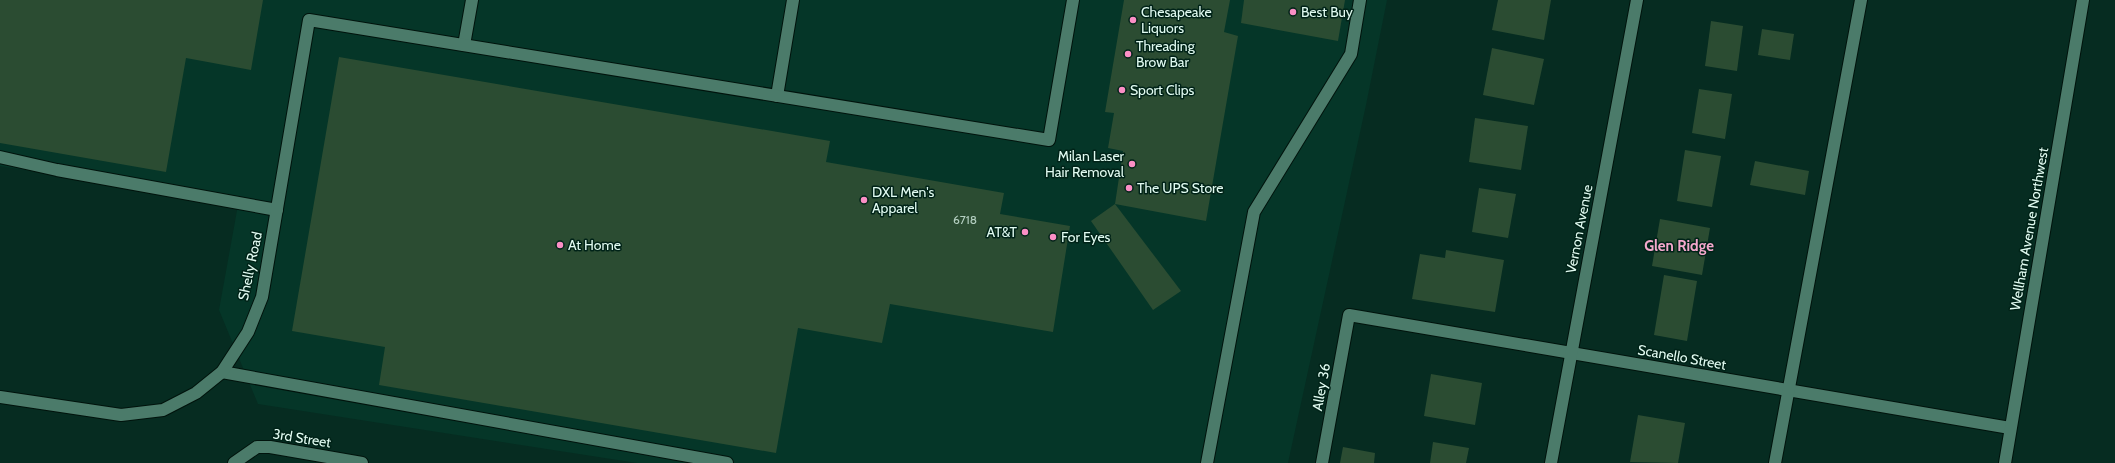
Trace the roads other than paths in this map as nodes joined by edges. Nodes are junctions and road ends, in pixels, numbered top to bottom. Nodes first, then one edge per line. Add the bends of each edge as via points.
1 (472, 0) edge
2 (793, 0) edge
3 (1073, 0) edge
4 (1360, 0) edge
5 (1637, 0) edge
6 (1861, 0) edge
7 (2083, 0) edge
8 (464, 45) junction
9 (777, 96) junction
10 (0, 157) edge
11 (276, 210) junction
12 (1349, 315) joint
13 (1571, 353) junction
14 (222, 372) junction
15 (1789, 390) junction
16 (0, 396) edge
17 (2010, 428) junction
18 (237, 460) edge
19 (362, 463) edge
20 (727, 463) edge
21 (1207, 463) edge
22 (1322, 463) edge
23 (1551, 463) edge
24 (1775, 463) edge
25 (2005, 463) edge

1 - 8 street
2 - 9 street
3 - 9 street via 1049,140
4 - 21 street via 1351,54 1254,212
5 - 13 street, Vernon Avenue
6 - 15 street
7 - 17 street, Wellham Avenue Northwest
8 - 9 street
8 - 11 street, Shelly Road via 309,20
10 - 11 street
11 - 14 street, Shelly Road via 262,296 248,332
12 - 13 street, Scanello Street
12 - 22 street, Alley 36
13 - 15 street, Scanello Street
13 - 23 street, Vernon Avenue
14 - 16 street, Shelly Road via 196,393 163,410 121,415
14 - 20 street
15 - 17 street, Scanello Street
15 - 24 street
17 - 25 street, Wellham Avenue Northwest
18 - 19 street, 3rd Street via 257,447 270,447

